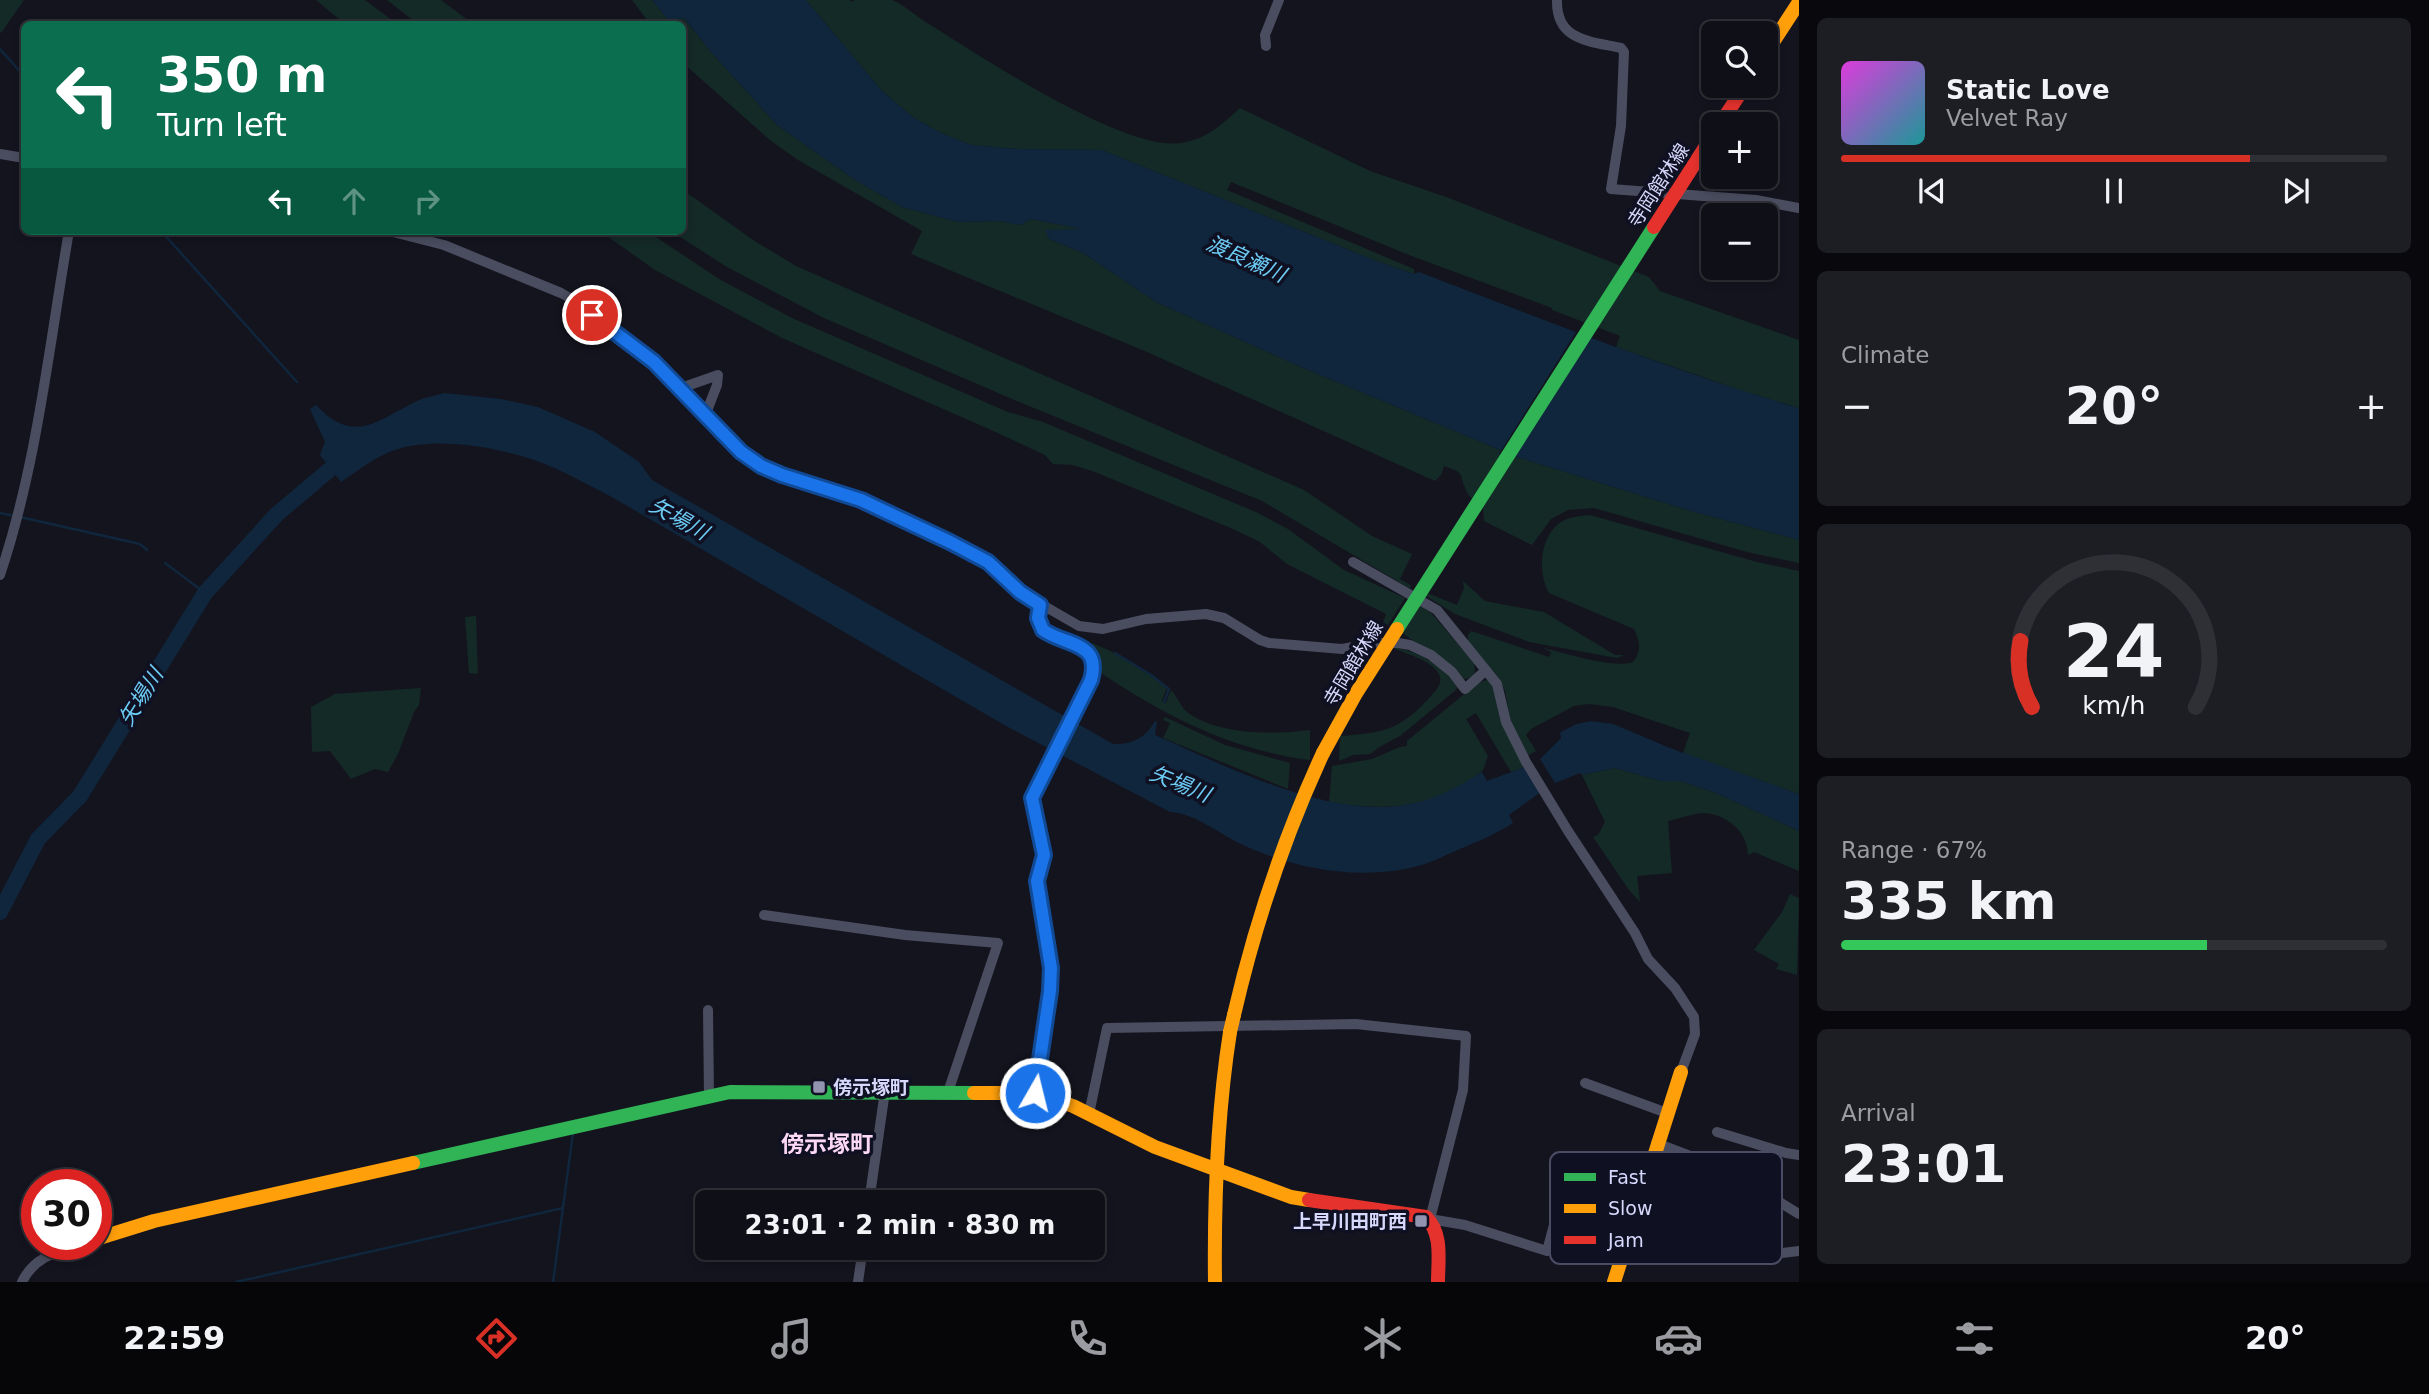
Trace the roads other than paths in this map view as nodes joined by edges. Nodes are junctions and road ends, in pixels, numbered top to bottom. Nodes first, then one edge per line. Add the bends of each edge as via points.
1 (1279, 0) edge
2 (1557, 0) edge
3 (1799, 2) edge
4 (1778, 34) edge
5 (1266, 46) dead end
6 (0, 154) edge
7 (1701, 154) edge
8 (21, 158) edge
9 (1799, 208) edge
10 (68, 235) edge
11 (405, 235) edge
12 (681, 388) junction
13 (705, 416) junction
14 (1353, 562) dead end
15 (0, 575) edge
16 (1417, 596) junction
17 (1040, 605) junction
18 (1485, 671) junction
19 (764, 915) dead end
20 (708, 1010) dead end
21 (1681, 1072) joint
22 (1585, 1083) dead end
23 (885, 1091) junction
24 (948, 1092) junction
25 (1035, 1093) junction
26 (709, 1096) junction
27 (1667, 1113) junction
28 (1088, 1114) junction
29 (1717, 1132) dead end
30 (1656, 1143) junction
31 (1653, 1152) edge
32 (1680, 1152) edge
33 (1799, 1155) edge
34 (1214, 1169) junction
35 (871, 1190) edge
36 (1782, 1204) edge
37 (1799, 1214) edge
38 (1430, 1219) junction
39 (112, 1234) edge
40 (1550, 1240) edge
41 (42, 1260) edge
42 (861, 1260) edge
43 (1620, 1264) edge
44 (22, 1282) edge
45 (858, 1282) edge
46 (1215, 1282) edge
47 (1438, 1282) edge
48 (1615, 1282) edge

1 - 5 street via 1265,35
2 - 9 street via 1559,20 1570,34 1624,52 1621,126 1611,189 1756,200
3 - 4 street
6 - 8 street
7 - 16 street, 寺岡館林線, bridge
10 - 15 street via 29,466
11 - 12 street via 444,245 561,293 654,362
12 - 13 street
12 - 13 street via 718,375
13 - 17 street via 761,466 861,500 950,542 988,562
14 - 16 street
16 - 18 street via 1452,626
16 - 34 street, 寺岡館林線, bridge via 1323,753 1266,892 1230,1032
17 - 18 street via 1087,628 1214,615 1269,643 1342,649 1410,645 1442,663 1465,689
17 - 25 street via 1038,618 1043,630 1083,647 1093,666 1091,680 1033,793 1044,855 1037,881 1051,968
18 - 21 street via 1497,684 1508,729 1526,762 1648,959 1694,1017 1695,1034
19 - 24 street via 998,943
20 - 26 street
21 - 27 street
22 - 27 street
23 - 24 street
23 - 26 street via 737,1091
23 - 35 street
24 - 25 street
25 - 28 street
26 - 39 street
27 - 30 street
28 - 34 street via 1154,1147
28 - 38 street via 1107,1028 1356,1024 1466,1036 1464,1090
29 - 33 street
30 - 31 street
30 - 32 street
34 - 38 street via 1291,1197
34 - 46 street, 寺岡館林線
36 - 37 street
38 - 40 street via 1547,1251
38 - 47 street via 1436,1233
41 - 44 street
42 - 45 street
43 - 48 street

